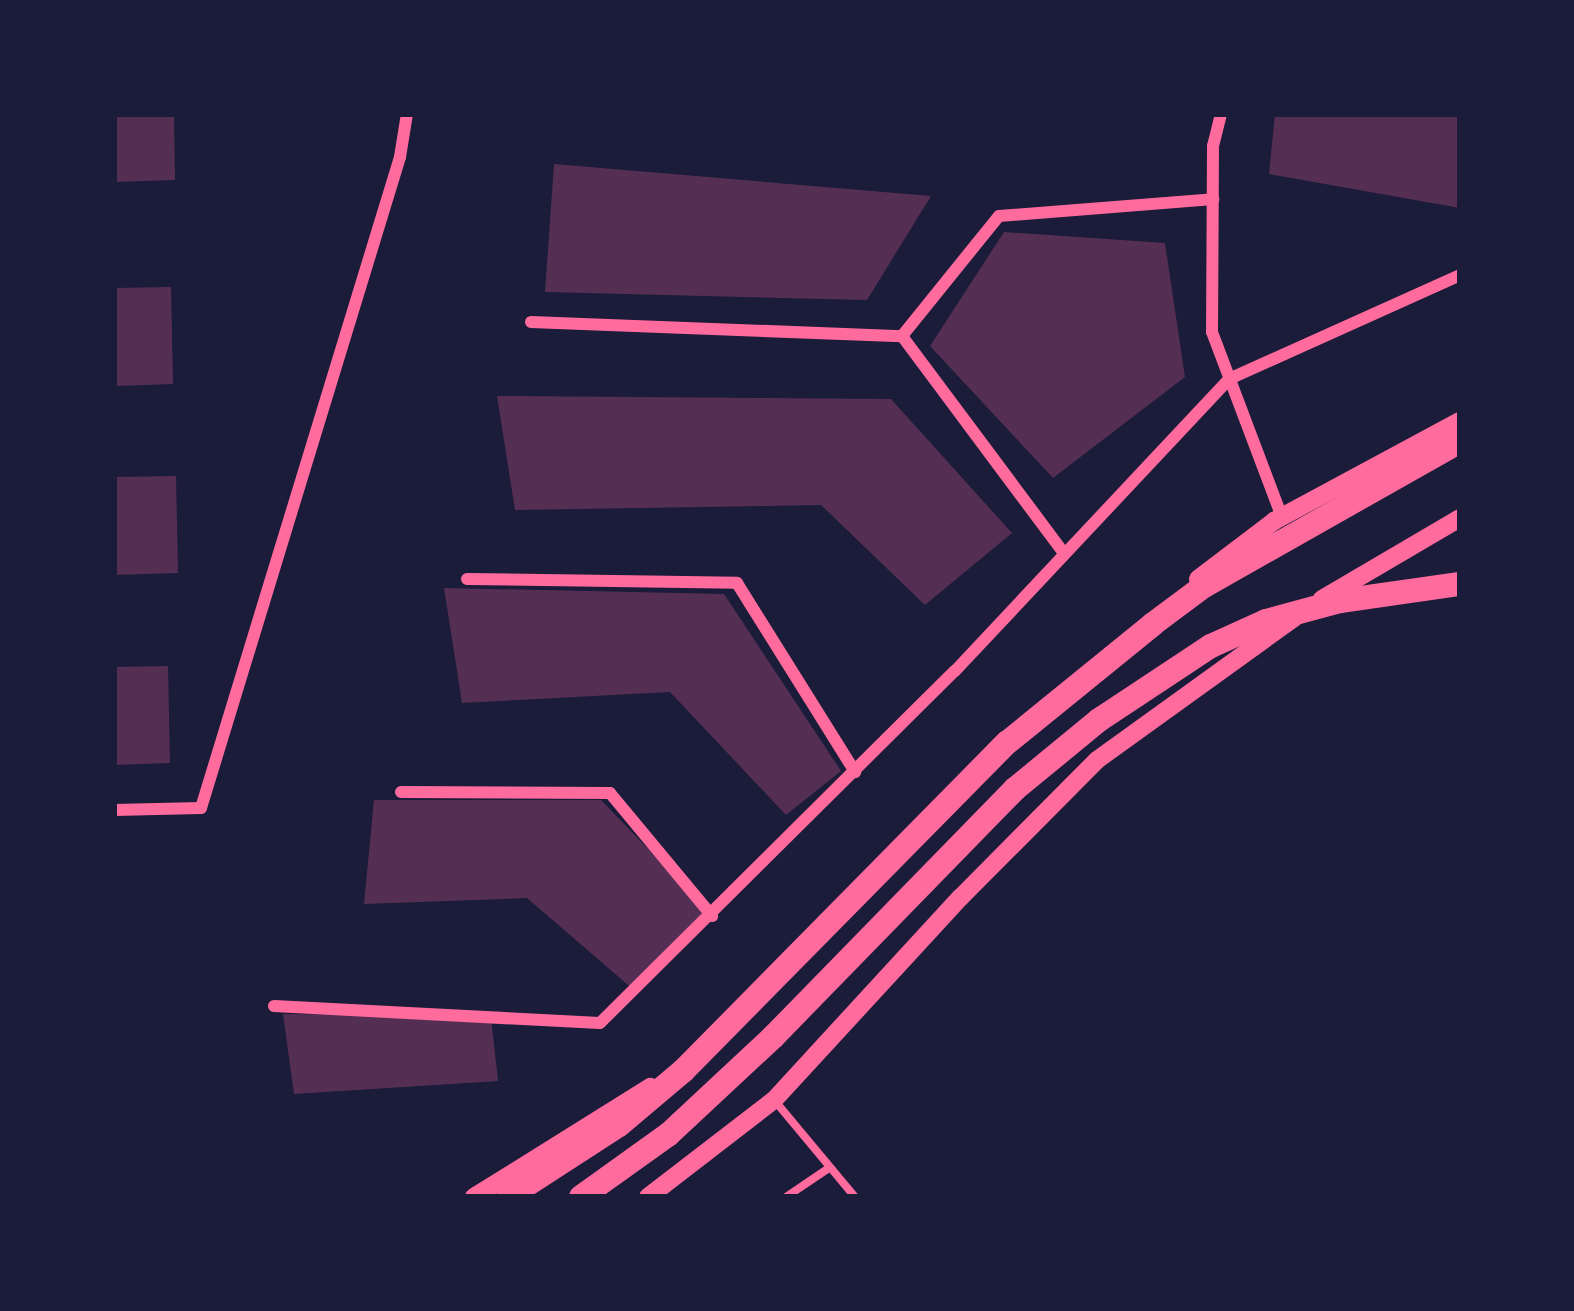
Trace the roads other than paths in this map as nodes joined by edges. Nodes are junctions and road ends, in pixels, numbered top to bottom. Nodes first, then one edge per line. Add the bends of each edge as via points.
1 (407, 114) edge
2 (1221, 114) edge
3 (1213, 200) junction
4 (1460, 275) edge
5 (531, 322) dead end
6 (902, 336) junction
7 (1229, 379) junction
8 (1460, 422) edge
9 (1460, 441) edge
10 (1282, 517) junction
11 (1460, 518) edge
12 (1064, 553) junction
13 (467, 579) dead end
14 (1460, 584) edge
15 (855, 772) junction
16 (401, 792) dead end
17 (114, 810) edge
18 (712, 916) junction
19 (274, 1006) dead end
20 (774, 1100) junction
21 (830, 1168) junction
22 (474, 1197) edge
23 (508, 1197) edge
24 (581, 1197) edge
25 (648, 1197) edge
26 (787, 1197) edge
27 (854, 1197) edge

1 - 17 street via 201,808
2 - 3 street
3 - 6 street via 999,216
3 - 7 street via 1212,332
4 - 7 street
5 - 6 street
6 - 12 street
7 - 10 street
7 - 12 street
8 - 10 main road
9 - 23 highway via 1221,576 1153,624 1008,742 683,1072
10 - 22 main road via 1060,686 662,1080
11 - 20 main road via 1311,606 1097,760
12 - 15 street
13 - 15 street via 736,583
14 - 24 highway via 1266,621 1211,646 1099,719 1015,789 669,1133
15 - 18 street
16 - 18 street via 610,793
18 - 19 street via 600,1023
20 - 21 lane
20 - 25 main road
21 - 26 lane
21 - 27 lane

